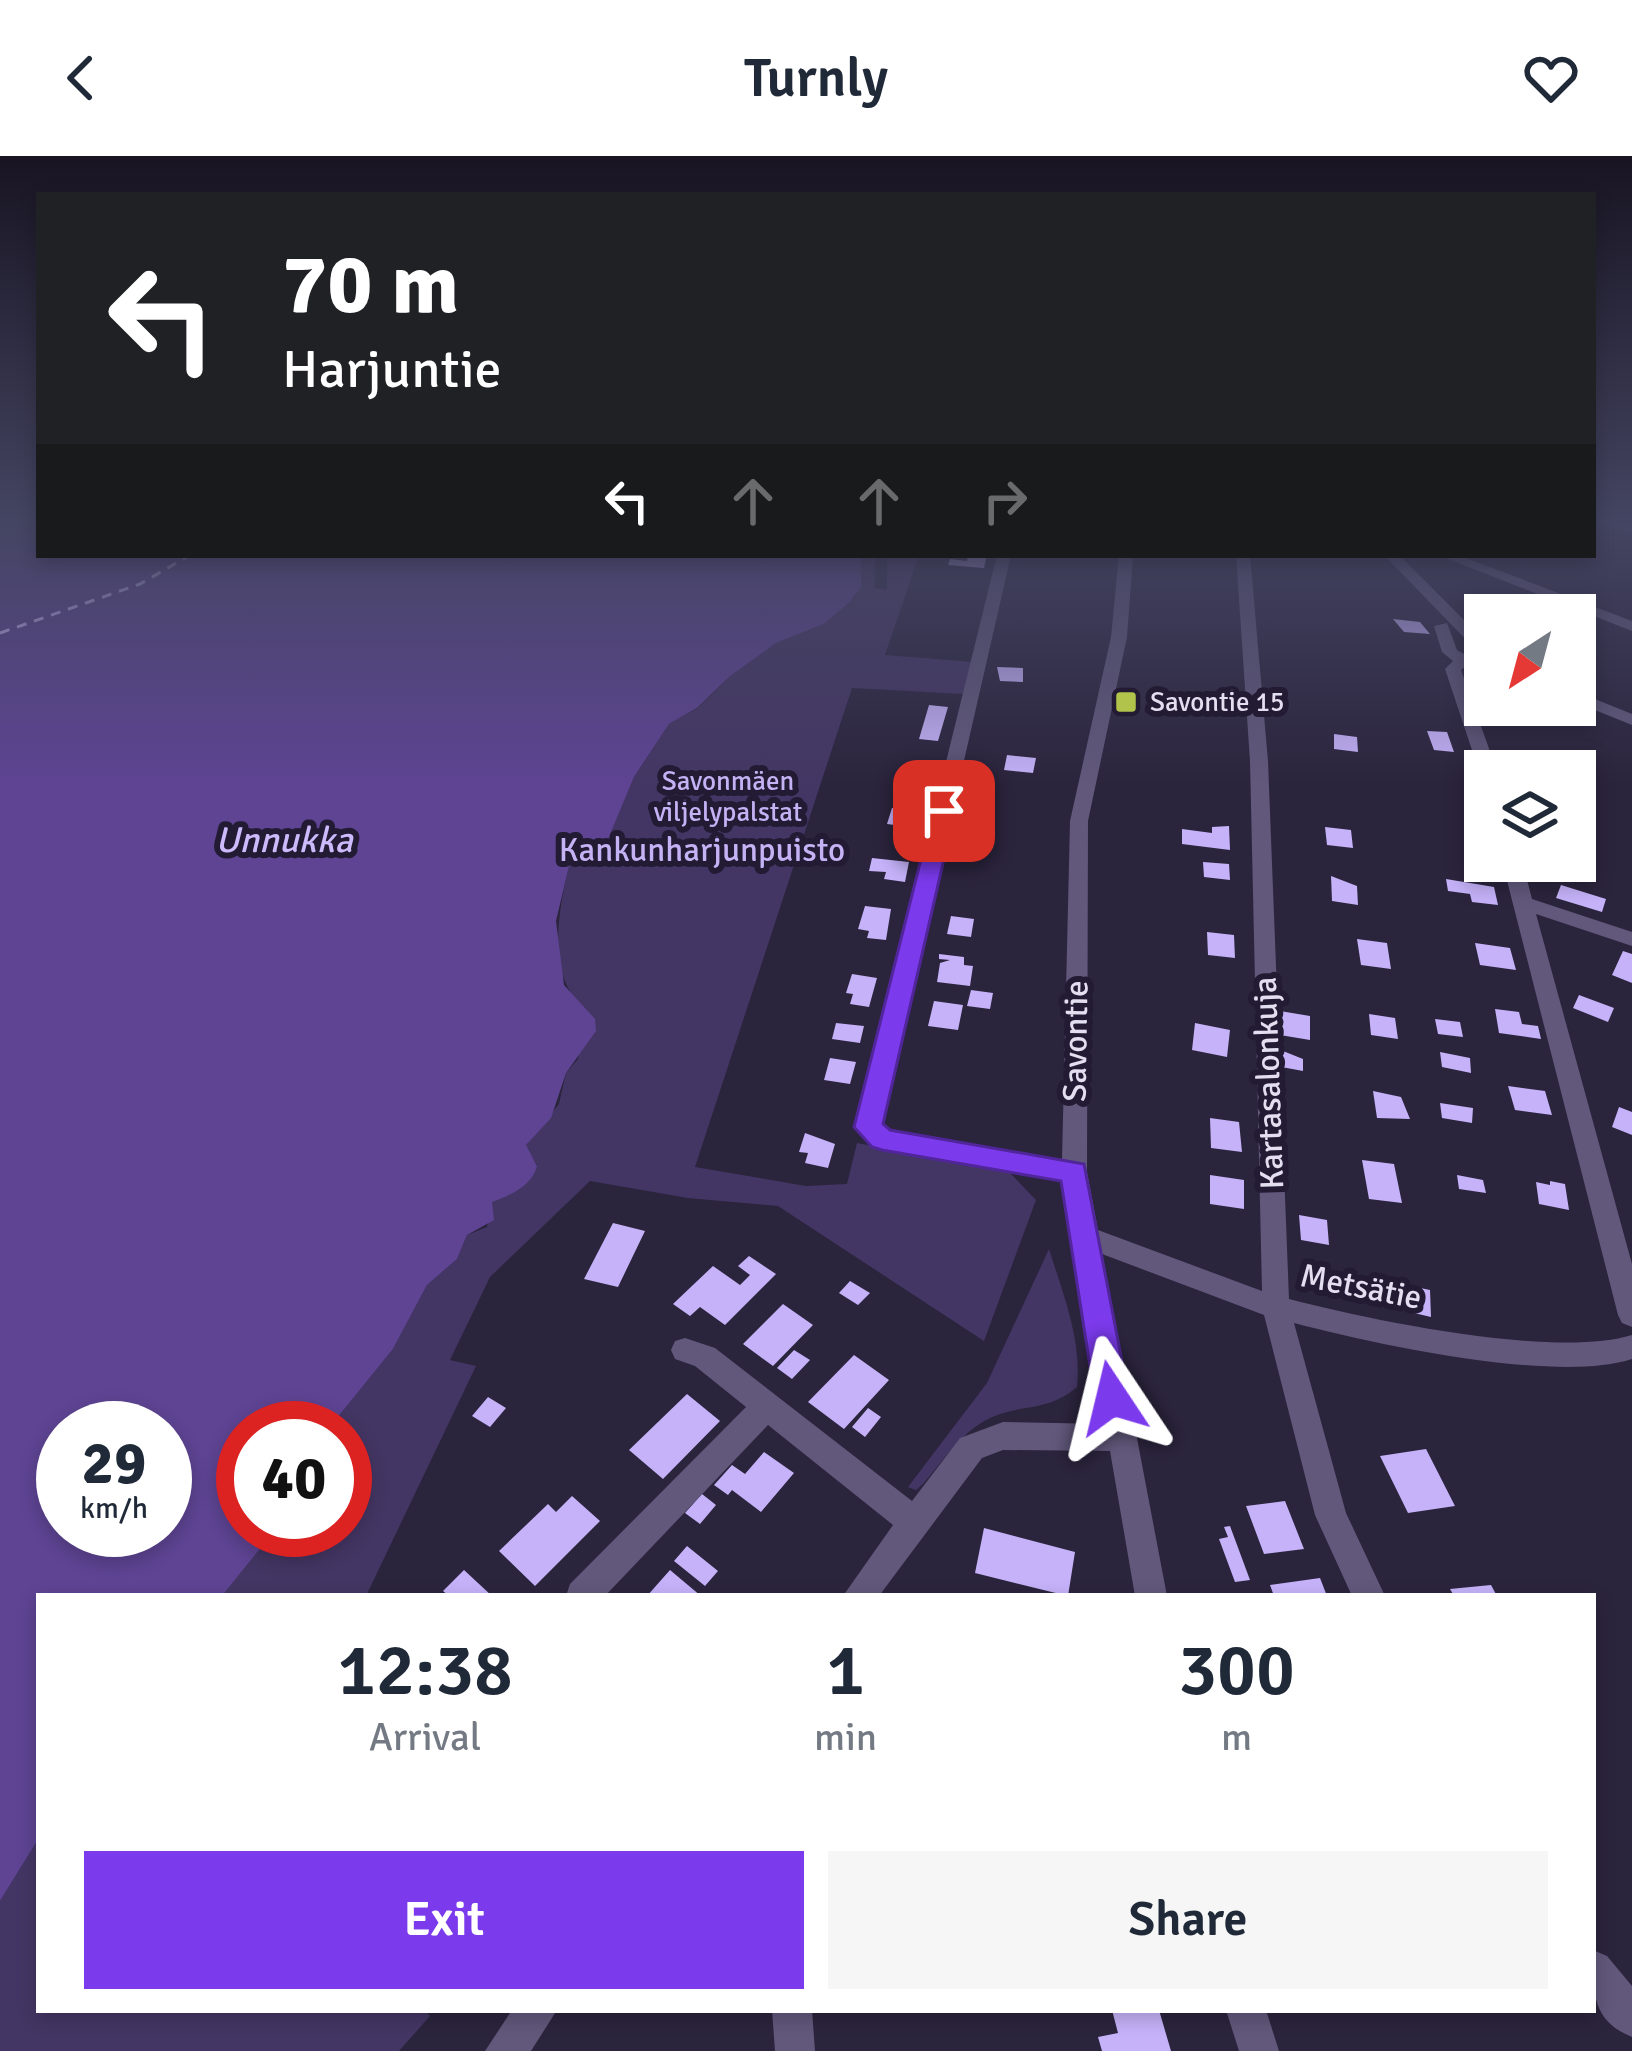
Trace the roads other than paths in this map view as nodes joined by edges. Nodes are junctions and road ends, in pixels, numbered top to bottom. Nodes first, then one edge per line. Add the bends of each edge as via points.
1 (991, 608) edge
2 (1121, 608) edge
3 (1247, 608) edge
4 (1442, 608) edge
5 (1586, 608) edge
6 (1442, 626) dead end
7 (1632, 626) edge
8 (1464, 631) edge
9 (1463, 660) joint
10 (1596, 705) edge
11 (1632, 720) edge
12 (1481, 750) edge
13 (1517, 882) edge
14 (1522, 903) junction
15 (1632, 939) edge
16 (1074, 1172) junction
17 (1083, 1237) junction
18 (1276, 1307) junction
19 (1632, 1315) edge
20 (1632, 1346) edge
21 (685, 1350) dead end
22 (768, 1405) junction
23 (1120, 1438) junction
24 (914, 1522) junction
25 (585, 1593) edge
26 (861, 1593) edge
27 (1150, 1593) edge
28 (1368, 1593) edge
29 (1596, 1974) edge
30 (535, 2013) edge
31 (792, 2013) edge
32 (1247, 2013) edge
33 (1632, 2017) edge
34 (505, 2051) edge
35 (795, 2051) edge
36 (1259, 2051) edge

1 - 16 street via 868,1127 882,1139
2 - 16 street, Savontie via 1078,821
3 - 18 street, Kartasalonkuja
4 - 8 street
5 - 7 street
6 - 9 street via 1450,652
9 - 12 street via 1453,669
10 - 11 street
13 - 14 street
14 - 15 street
14 - 19 street
16 - 17 street, Savontie
17 - 18 street, Metsätie
17 - 23 street, Savontie
18 - 20 street, Metsätie via 1578,1357 1614,1357
18 - 28 street, Kartasalonkuja via 1331,1515
21 - 22 street
22 - 24 street
22 - 25 street
23 - 24 street via 985,1441
23 - 27 street, Savontie
24 - 26 street
29 - 33 street
30 - 34 street
31 - 35 street
32 - 36 street

